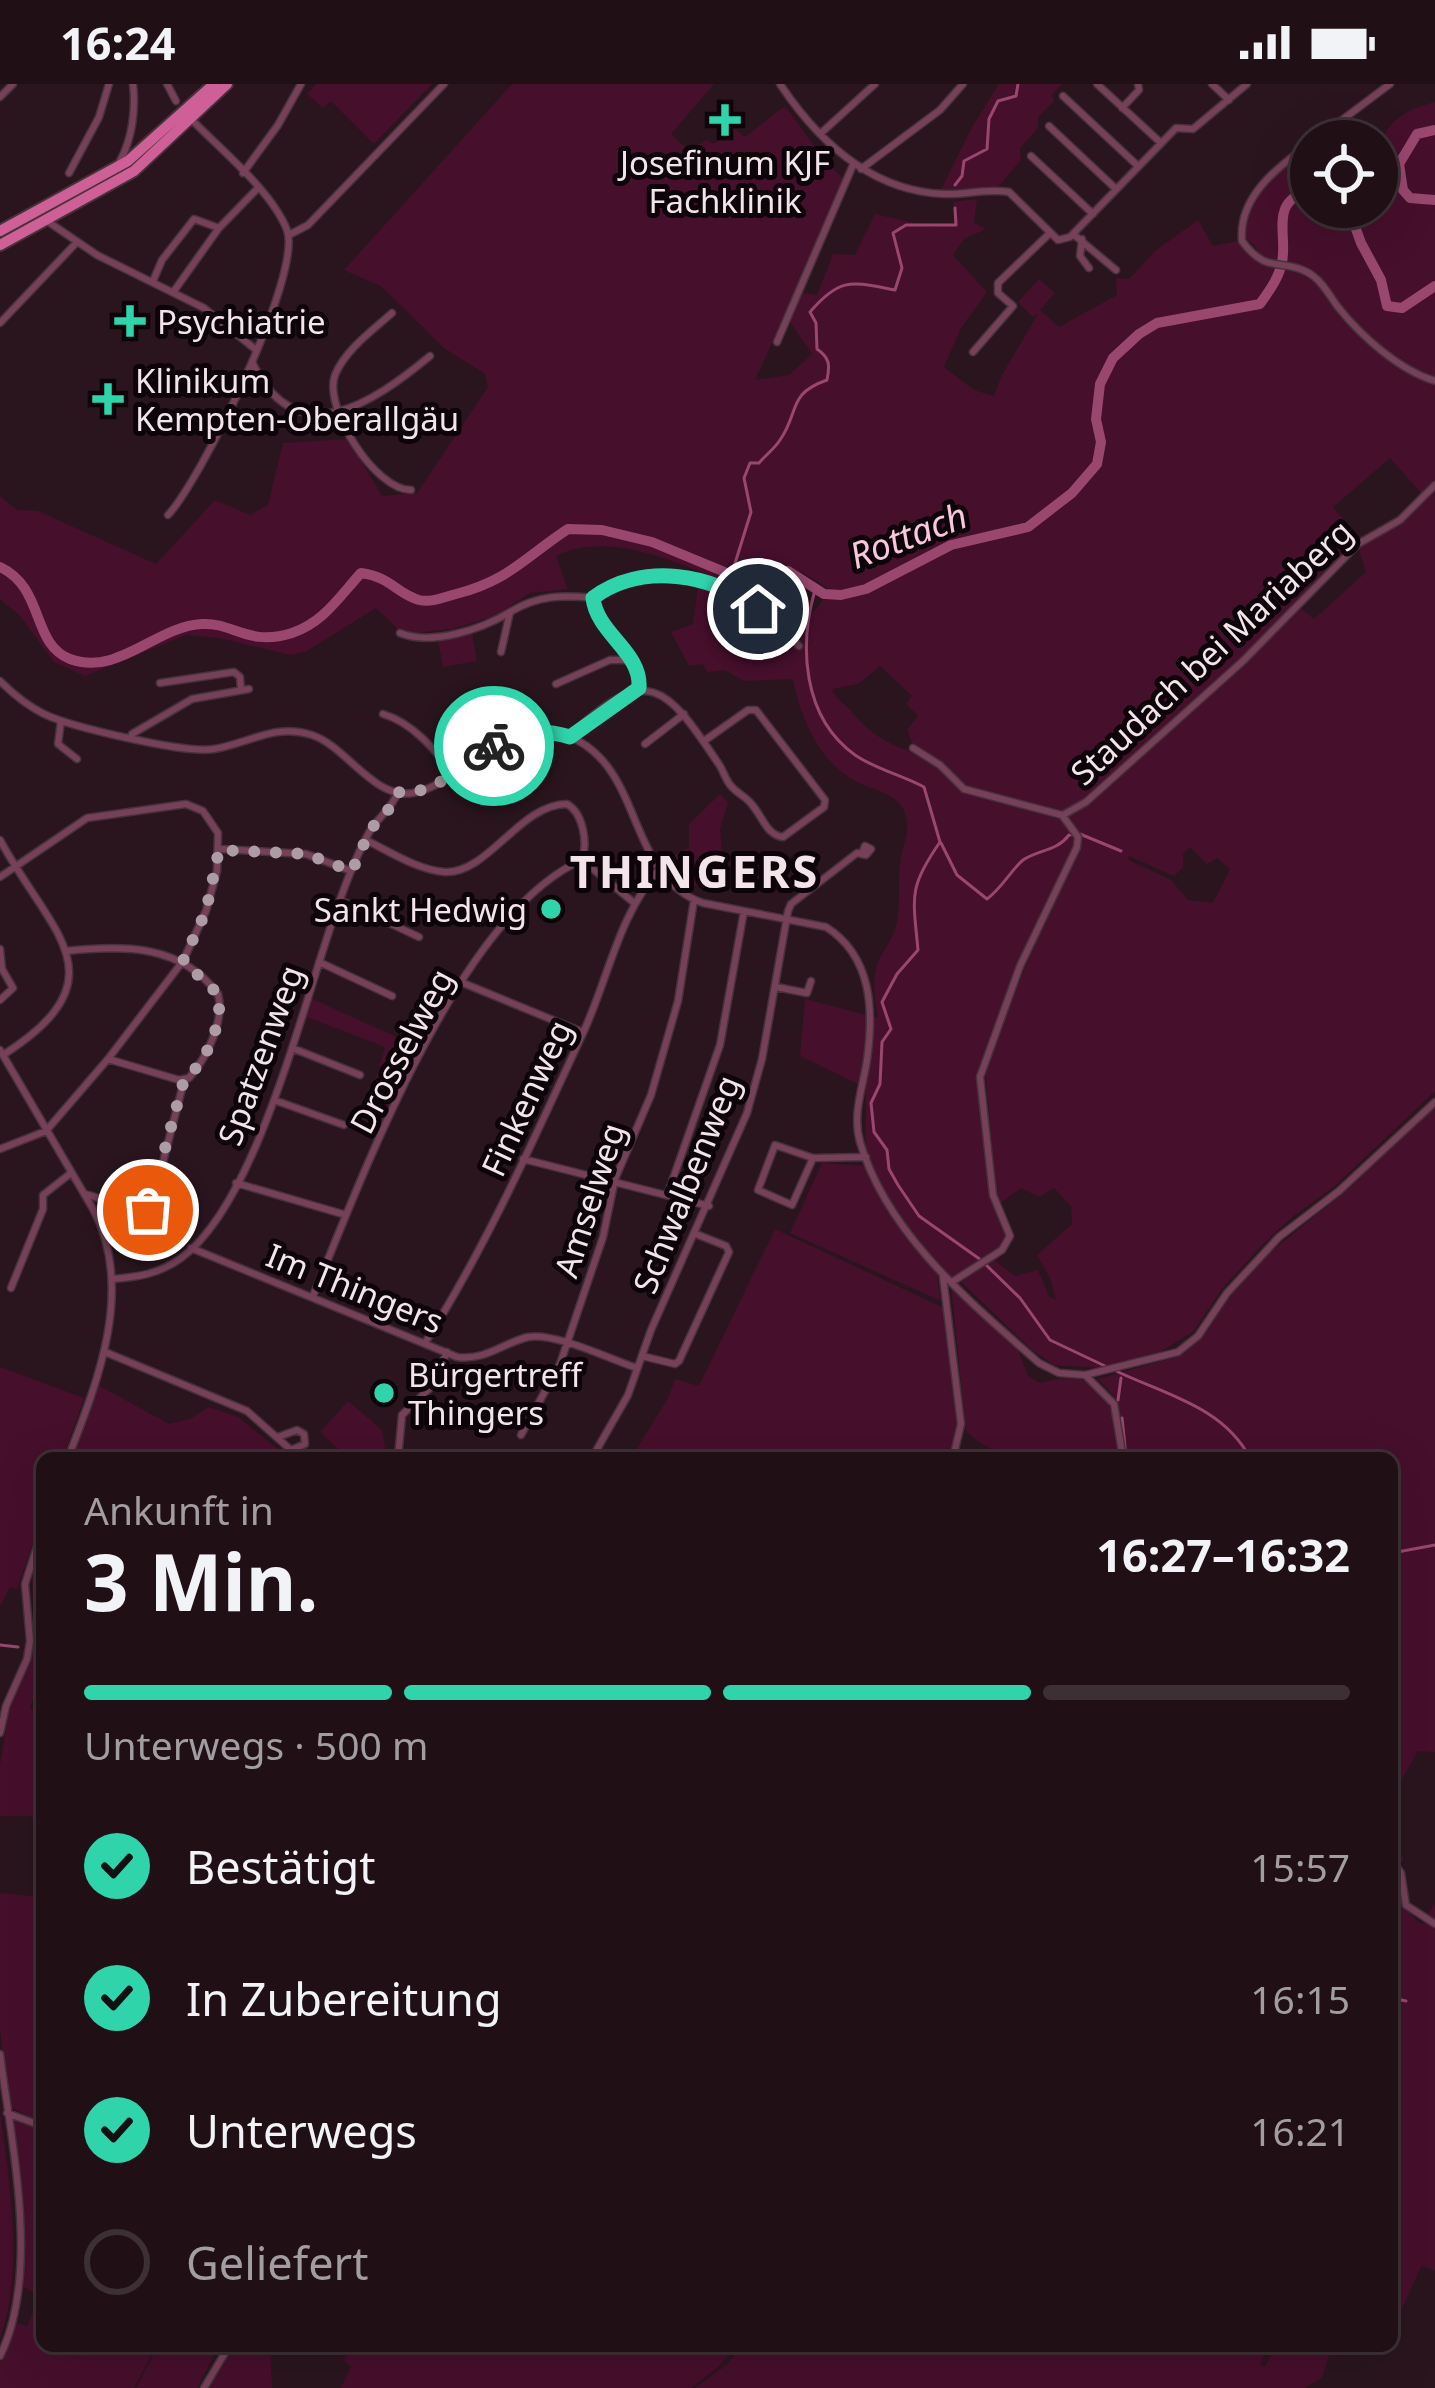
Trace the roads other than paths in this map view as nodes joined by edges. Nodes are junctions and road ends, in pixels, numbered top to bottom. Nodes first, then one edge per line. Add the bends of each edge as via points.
1 (13, 84) edge
2 (109, 84) edge
3 (133, 84) edge
4 (167, 84) edge
5 (214, 84) edge
6 (227, 84) edge
7 (301, 84) edge
8 (444, 84) edge
9 (780, 84) edge
10 (875, 84) edge
11 (963, 84) edge
12 (1096, 84) edge
13 (1138, 84) edge
14 (1213, 84) edge
15 (1247, 84) edge
16 (1390, 84) edge
17 (1376, 88) edge
18 (1063, 96) dead end
19 (0, 97) edge
20 (1229, 100) junction
21 (176, 101) dead end
22 (1122, 108) junction
23 (188, 116) junction
24 (1338, 120) edge
25 (130, 126) junction
26 (1048, 126) dead end
27 (820, 134) junction
28 (159, 136) junction
29 (1161, 143) junction
30 (1031, 156) dead end
31 (1290, 158) edge
32 (876, 160) junction
33 (1138, 166) junction
34 (857, 167) junction
35 (113, 169) junction
36 (69, 173) dead end
37 (243, 173) junction
38 (879, 178) junction
39 (258, 188) junction
40 (1116, 189) junction
41 (41, 214) junction
42 (1093, 214) junction
43 (220, 228) junction
44 (0, 231) edge
45 (1049, 233) junction
46 (289, 236) junction
47 (1072, 236) junction
48 (1082, 239) junction
49 (77, 242) junction
50 (0, 245) edge
51 (1089, 268) dead end
52 (1115, 270) dead end
53 (153, 281) junction
54 (174, 290) junction
55 (392, 313) dead end
56 (0, 323) edge
57 (777, 342) dead end
58 (256, 350) junction
59 (973, 352) dead end
60 (430, 356) dead end
61 (252, 362) junction
62 (1435, 381) edge
63 (266, 391) junction
64 (239, 392) junction
65 (340, 413) junction
66 (1435, 485) edge
67 (411, 490) dead end
68 (168, 515) dead end
69 (593, 598) junction
70 (510, 612) junction
71 (400, 633) dead end
72 (799, 646) dead end
73 (501, 652) dead end
74 (632, 660) junction
75 (0, 682) edge
76 (160, 683) dead end
77 (556, 684) dead end
78 (639, 688) junction
79 (383, 714) dead end
80 (684, 714) junction
81 (62, 721) junction
82 (131, 736) junction
83 (570, 737) junction
84 (704, 741) junction
85 (645, 744) dead end
86 (913, 748) dead end
87 (77, 759) dead end
88 (453, 772) junction
89 (398, 792) junction
90 (1066, 822) junction
91 (0, 840) edge
92 (366, 841) junction
93 (219, 850) junction
94 (862, 853) dead end
95 (582, 860) junction
96 (15, 868) junction
97 (659, 868) junction
98 (352, 871) junction
99 (0, 877) edge
100 (340, 900) junction
101 (694, 900) junction
102 (632, 902) junction
103 (743, 911) junction
104 (788, 917) junction
105 (419, 937) dead end
106 (0, 949) edge
107 (66, 952) junction
108 (183, 961) junction
109 (319, 962) junction
110 (811, 981) dead end
111 (464, 982) junction
112 (776, 987) junction
113 (392, 996) dead end
114 (0, 1000) edge
115 (584, 1032) junction
116 (292, 1048) junction
117 (1, 1054) edge
118 (108, 1059) junction
119 (360, 1075) dead end
120 (184, 1080) junction
121 (274, 1100) junction
122 (1435, 1102) edge
123 (344, 1125) dead end
124 (46, 1131) junction
125 (0, 1149) edge
126 (866, 1157) junction
127 (523, 1159) junction
128 (813, 1159) junction
129 (71, 1173) junction
130 (615, 1179) junction
131 (236, 1183) junction
132 (668, 1193) junction
133 (85, 1194) junction
134 (709, 1206) junction
135 (346, 1215) junction
136 (696, 1234) junction
137 (191, 1247) junction
138 (943, 1274) junction
139 (112, 1280) junction
140 (952, 1282) junction
141 (11, 1288) dead end
142 (313, 1296) junction
143 (425, 1343) junction
144 (566, 1343) junction
145 (105, 1352) junction
146 (447, 1352) junction
147 (642, 1356) junction
148 (638, 1368) junction
149 (1085, 1375) junction
150 (521, 1435) dead end
151 (278, 1437) dead end
152 (70, 1452) edge
153 (399, 1452) edge
154 (595, 1452) edge
155 (954, 1452) edge
156 (1122, 1452) edge
157 (36, 1550) edge
158 (0, 1733) edge
159 (1398, 1869) edge
160 (1435, 1924) edge
161 (0, 2054) edge
162 (7, 2113) junction
163 (36, 2124) edge
164 (226, 2352) edge
165 (0, 2356) edge
166 (205, 2388) edge

1 - 19 street
2 - 36 street
3 - 25 street
4 - 21 street
5 - 23 main road
6 - 23 main road
7 - 37 street
8 - 46 street
9 - 27 street
10 - 27 street
11 - 32 street
12 - 22 street
13 - 22 street
14 - 20 street
15 - 20 street
16 - 17 street
17 - 24 street
18 - 33 street
20 - 29 street
22 - 29 street
23 - 28 main road
23 - 37 street
23 - 41 main road via 134,171
25 - 28 street via 142,139
25 - 35 street
26 - 40 street
27 - 34 street
28 - 35 main road
29 - 33 street
30 - 42 street
31 - 62 street via 1248,202 1242,242 1275,267 1304,270 1357,329
32 - 34 street
32 - 38 street
33 - 40 street
34 - 38 street
34 - 57 street
35 - 41 main road
37 - 39 street
38 - 45 street via 939,194 1009,192
39 - 43 street
39 - 46 street
40 - 42 street
41 - 44 main road
41 - 49 street
41 - 50 main road
42 - 47 street
43 - 53 street via 194,219
43 - 54 street
45 - 47 street
45 - 59 street via 998,283 1013,306
46 - 58 street
47 - 48 street
48 - 51 street via 1078,248
48 - 52 street
49 - 53 street
49 - 56 street
53 - 54 street
54 - 58 street
55 - 65 street via 336,373
58 - 61 street
60 - 65 street
61 - 63 street
61 - 64 street
63 - 64 street
63 - 65 street via 305,412
64 - 68 street
65 - 67 street via 373,471
66 - 90 street, Staudach bei Mariaberg via 1400,520 1366,537
69 - 70 street via 563,594
69 - 72 street via 644,575 716,584
69 - 74 street via 602,624
70 - 71 street via 444,635
70 - 73 street
74 - 77 street via 610,660
74 - 78 street
75 - 81 street
76 - 82 street via 235,672 245,690 191,699
78 - 80 street via 666,695
78 - 83 street
79 - 88 street via 423,738
80 - 84 street
80 - 85 street
81 - 82 street
81 - 87 street via 58,744
82 - 89 street via 213,749 295,731 322,739
83 - 88 street via 519,733
83 - 97 street via 616,774
84 - 84 street via 748,710 763,715 826,802 783,837 772,834
86 - 90 street via 964,790
88 - 89 street via 416,792
89 - 92 street, Spatzenweg
90 - 140 street, Staudach bei Mariaberg via 1077,848 982,1065 994,1195 1010,1236
91 - 96 street
92 - 95 street via 449,872 534,814 567,803 584,836
92 - 98 street, Spatzenweg
93 - 96 street via 203,812 172,805 77,821
93 - 98 street via 306,854
93 - 108 street via 206,911
94 - 104 street via 791,904
95 - 102 street
95 - 111 street, Drosselweg via 513,909
96 - 99 street
96 - 107 street
97 - 101 street
97 - 102 street, Finkenweg
98 - 100 street, Spatzenweg
100 - 105 street
100 - 109 street, Spatzenweg
101 - 103 street
101 - 130 street, Amselweg via 666,1048
102 - 115 street, Finkenweg
103 - 104 street
103 - 132 street via 720,1045
104 - 112 street, Schwalbenweg
104 - 126 street via 840,935 863,969 870,1006 856,1118
106 - 114 street via 13,988
107 - 108 street via 133,949
107 - 117 street via 62,1006 44,1028
108 - 118 street
108 - 120 street via 214,987 220,1003 212,1038
109 - 113 street
109 - 116 street, Spatzenweg
110 - 112 street via 807,994
111 - 115 street
111 - 135 street, Drosselweg via 403,1086
112 - 134 street, Schwalbenweg via 747,1113
115 - 127 street, Finkenweg
116 - 119 street
116 - 121 street, Spatzenweg
117 - 124 street
118 - 120 street
118 - 124 street
120 - 133 street via 151,1208
121 - 123 street
121 - 131 street, Spatzenweg
122 - 149 street via 1279,1237 1188,1346
124 - 125 street
124 - 129 street
126 - 128 street
126 - 138 street via 909,1236
127 - 130 street
127 - 143 street, Finkenweg
128 - 128 street via 792,1205 758,1190 776,1145
129 - 133 street
129 - 141 street via 43,1195
130 - 132 street
130 - 144 street, Amselweg
131 - 135 street
131 - 137 street, Spatzenweg
132 - 134 street
133 - 139 street via 106,1234
134 - 136 street, Schwalbenweg
135 - 142 street, Drosselweg
136 - 147 street, Schwalbenweg
136 - 147 street via 729,1252 680,1361
137 - 139 street, Spatzenweg via 159,1271
137 - 142 street, Im Thingers
138 - 140 street
138 - 155 street via 961,1424
139 - 145 street
140 - 149 street via 1039,1363
142 - 143 street, Im Thingers
143 - 146 street, Im Thingers
144 - 146 street, Im Thingers via 532,1336 475,1358
144 - 148 street, Im Thingers
144 - 150 street, Amselweg
145 - 151 street via 247,1412
145 - 152 street
146 - 153 street via 433,1385 402,1415
147 - 148 street, Schwalbenweg
148 - 154 street, Schwalbenweg
149 - 156 street via 1114,1404
157 - 158 street via 25,1584 30,1641
159 - 160 street via 1406,1905
161 - 162 street
162 - 163 street
162 - 165 street via 20,2265
164 - 166 street

